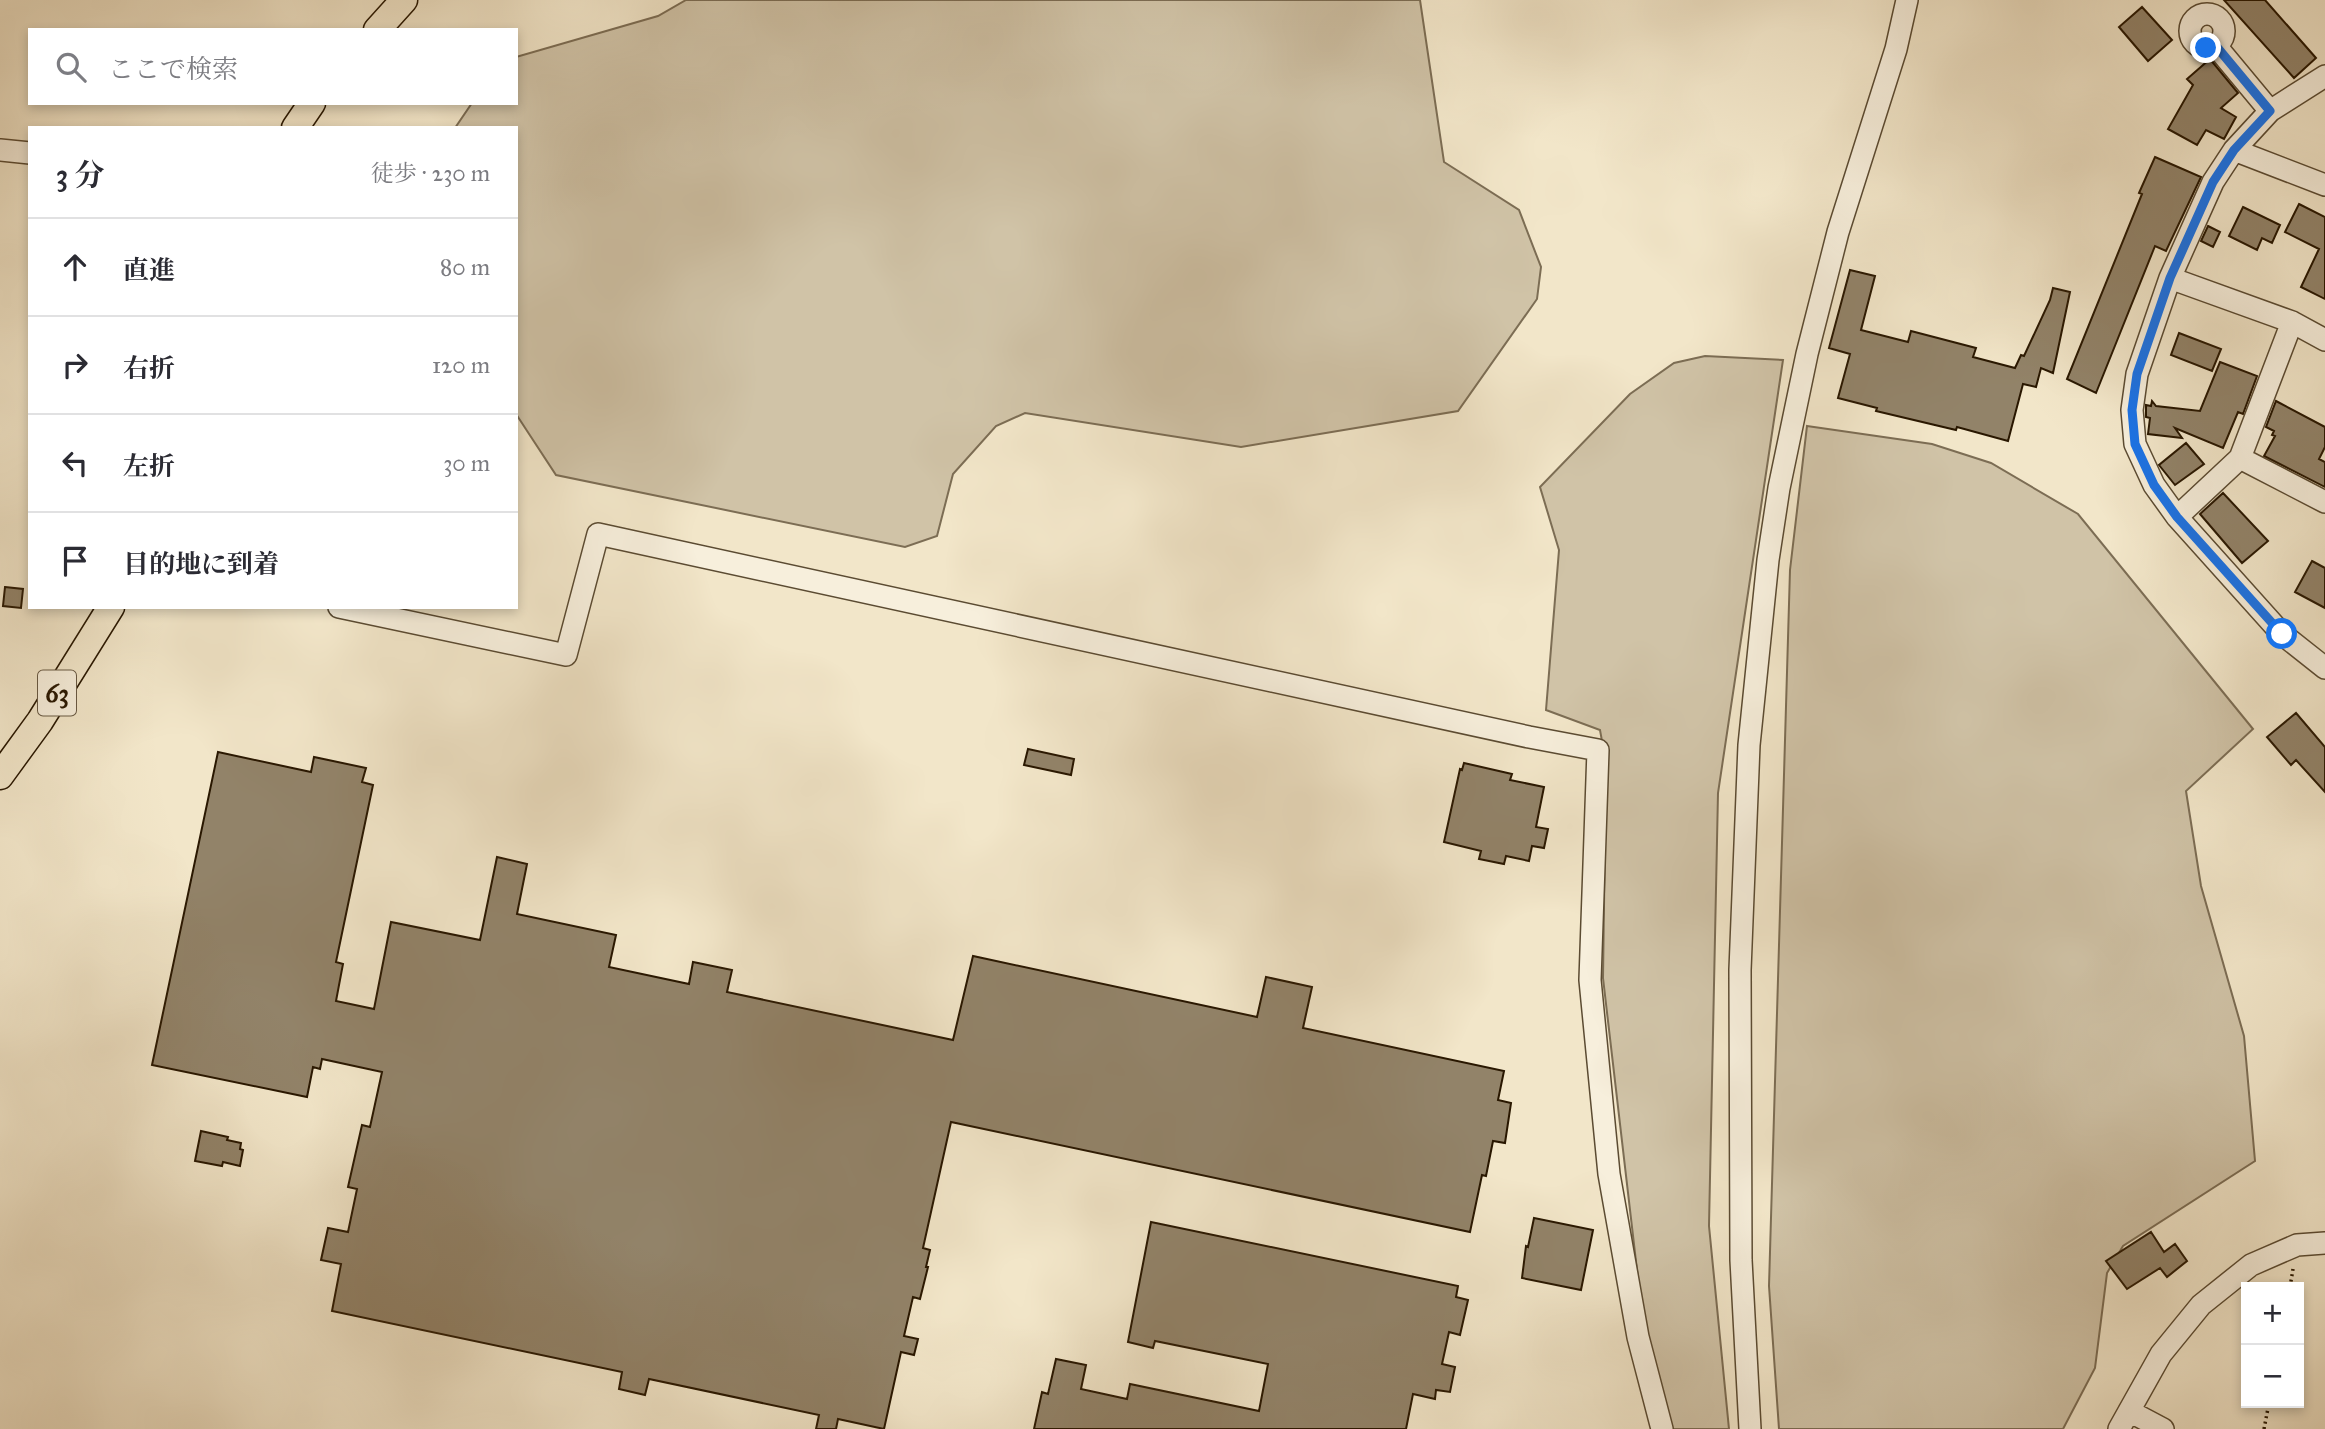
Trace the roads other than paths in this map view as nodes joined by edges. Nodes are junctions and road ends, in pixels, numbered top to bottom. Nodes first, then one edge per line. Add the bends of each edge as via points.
1 (404, 0) edge
2 (1907, 0) edge
3 (379, 28) edge
4 (2216, 46) dead end
5 (2325, 76) edge
6 (311, 105) edge
7 (2270, 111) junction
8 (296, 126) edge
9 (0, 150) edge
10 (2234, 150) junction
11 (28, 153) edge
12 (2325, 185) edge
13 (2170, 278) junction
14 (2291, 323) junction
15 (2325, 340) edge
16 (2240, 458) junction
17 (2325, 502) edge
18 (2177, 517) junction
19 (110, 609) edge
20 (348, 609) edge
21 (2325, 668) edge
22 (0, 776) edge
23 (2325, 1243) edge
24 (2124, 1420) edge
25 (1662, 1429) edge
26 (1750, 1429) edge
27 (2163, 1429) edge

1 - 3 main road
2 - 26 street via 1813,330 1768,560 1749,745 1741,970 1741,1260
4 - 7 street
5 - 7 street
6 - 8 main road
7 - 10 street
9 - 11 street
10 - 12 street
10 - 13 street via 2213,182
13 - 14 street
13 - 18 street via 2137,374 2132,410 2135,444 2154,485
14 - 15 street
14 - 16 street
16 - 17 street
16 - 18 street
18 - 21 street via 2282,634
19 - 22 main road, 63
20 - 25 street via 566,656 598,534 1598,750 1590,980 1609,1174 1639,1337
23 - 24 street via 2297,1245 2250,1265 2200,1305 2161,1354
24 - 27 street

